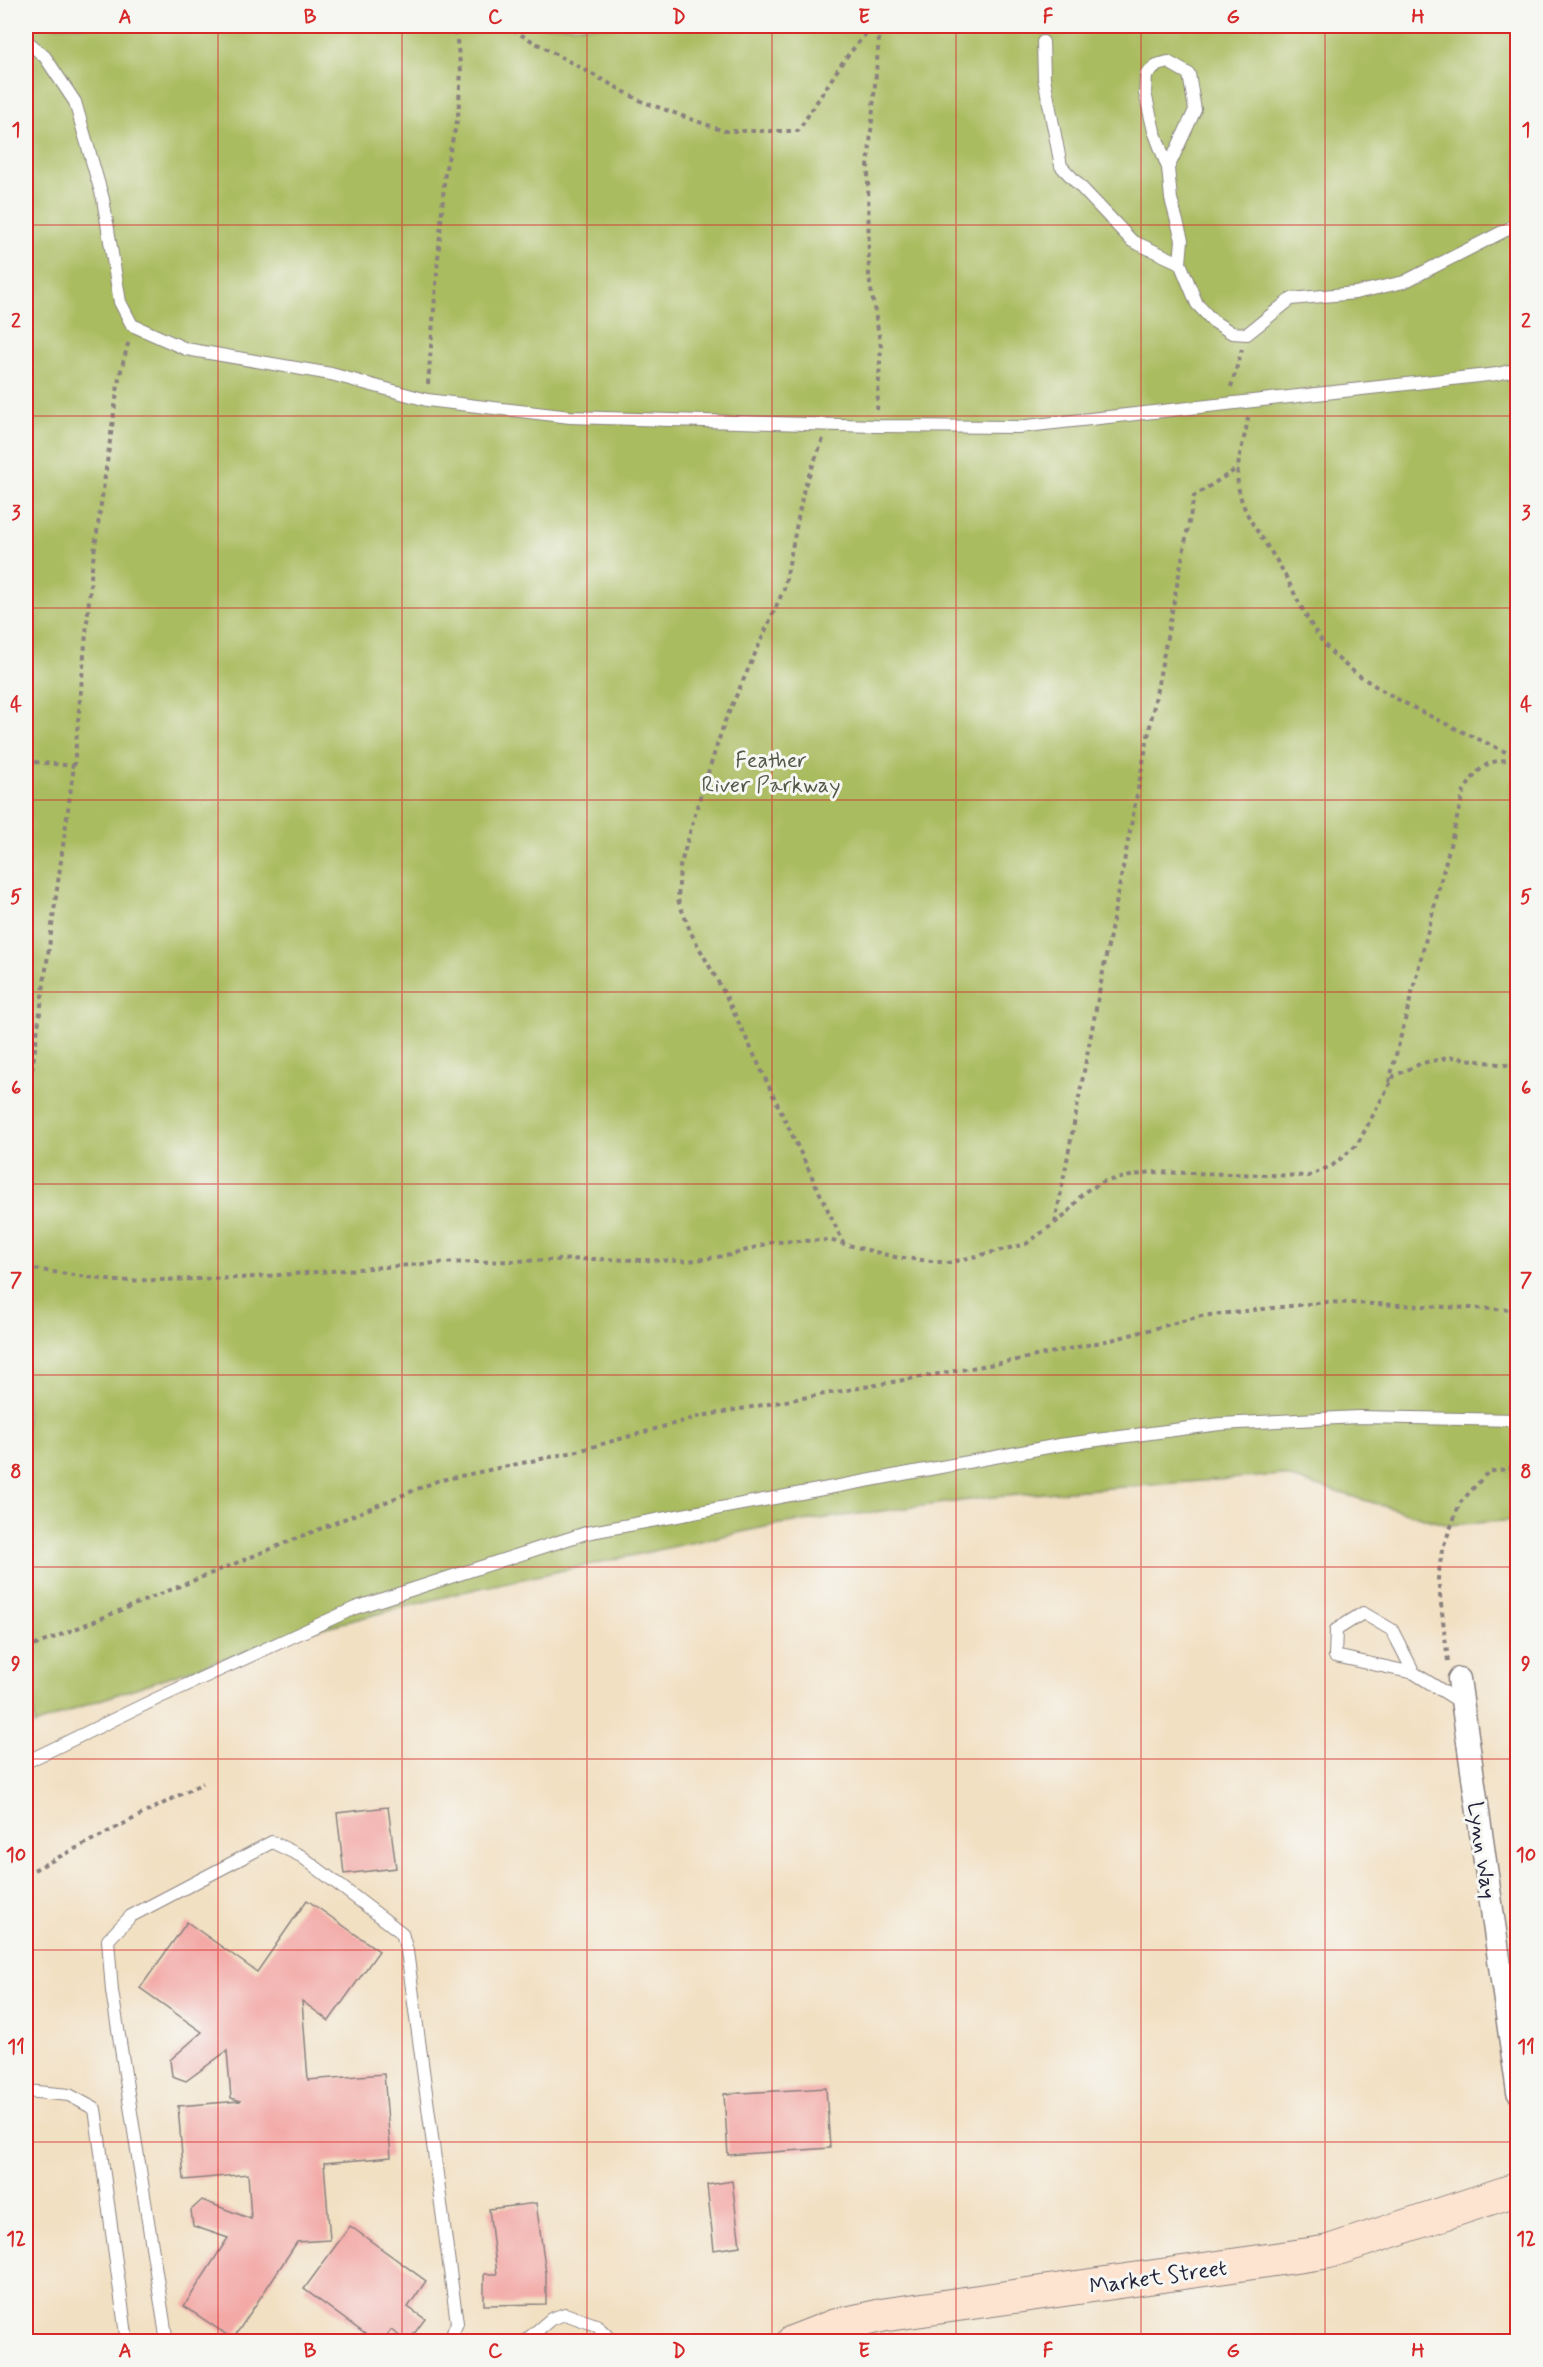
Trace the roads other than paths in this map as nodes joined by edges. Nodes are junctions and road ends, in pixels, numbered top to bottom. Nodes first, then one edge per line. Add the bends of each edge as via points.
1 (26, 39) edge
2 (1043, 42) dead end
3 (1168, 168) junction
4 (1518, 224) edge
5 (1180, 262) junction
6 (1518, 369) edge
7 (1518, 1420) edge
8 (1414, 1673) junction
9 (1459, 1679) road end
10 (1462, 1703) junction
11 (26, 1762) edge
12 (26, 2091) edge
13 (1518, 2092) edge
14 (1518, 2189) edge
15 (128, 2342) edge
16 (166, 2342) edge
17 (449, 2342) edge
18 (524, 2342) edge
19 (613, 2342) edge
20 (793, 2342) edge

1 - 6 lane via 45,57 75,102 103,199 120,303 132,325 186,349 331,374 427,400 570,417 875,426 1018,427
2 - 5 lane via 1044,78 1061,166 1132,241
3 - 3 lane via 1145,93 1146,75 1157,65 1168,62 1189,74 1195,110
3 - 5 lane via 1182,240
4 - 5 lane via 1404,282 1355,293 1291,299 1246,334 1232,333 1197,304
7 - 11 lane via 1358,1417 1220,1424 1059,1445 586,1533 356,1608
8 - 8 lane via 1335,1656 1336,1630 1363,1613 1392,1630
8 - 10 lane
9 - 10 street, Lynn Way
10 - 13 street, Lynn Way
12 - 15 lane via 69,2095 95,2109
14 - 20 main road, Market Street via 1327,2252 884,2315 834,2326
16 - 17 lane via 112,1991 108,1940 130,1916 272,1842 301,1856 402,1932 457,2323
18 - 19 lane via 551,2319 565,2314 596,2325

